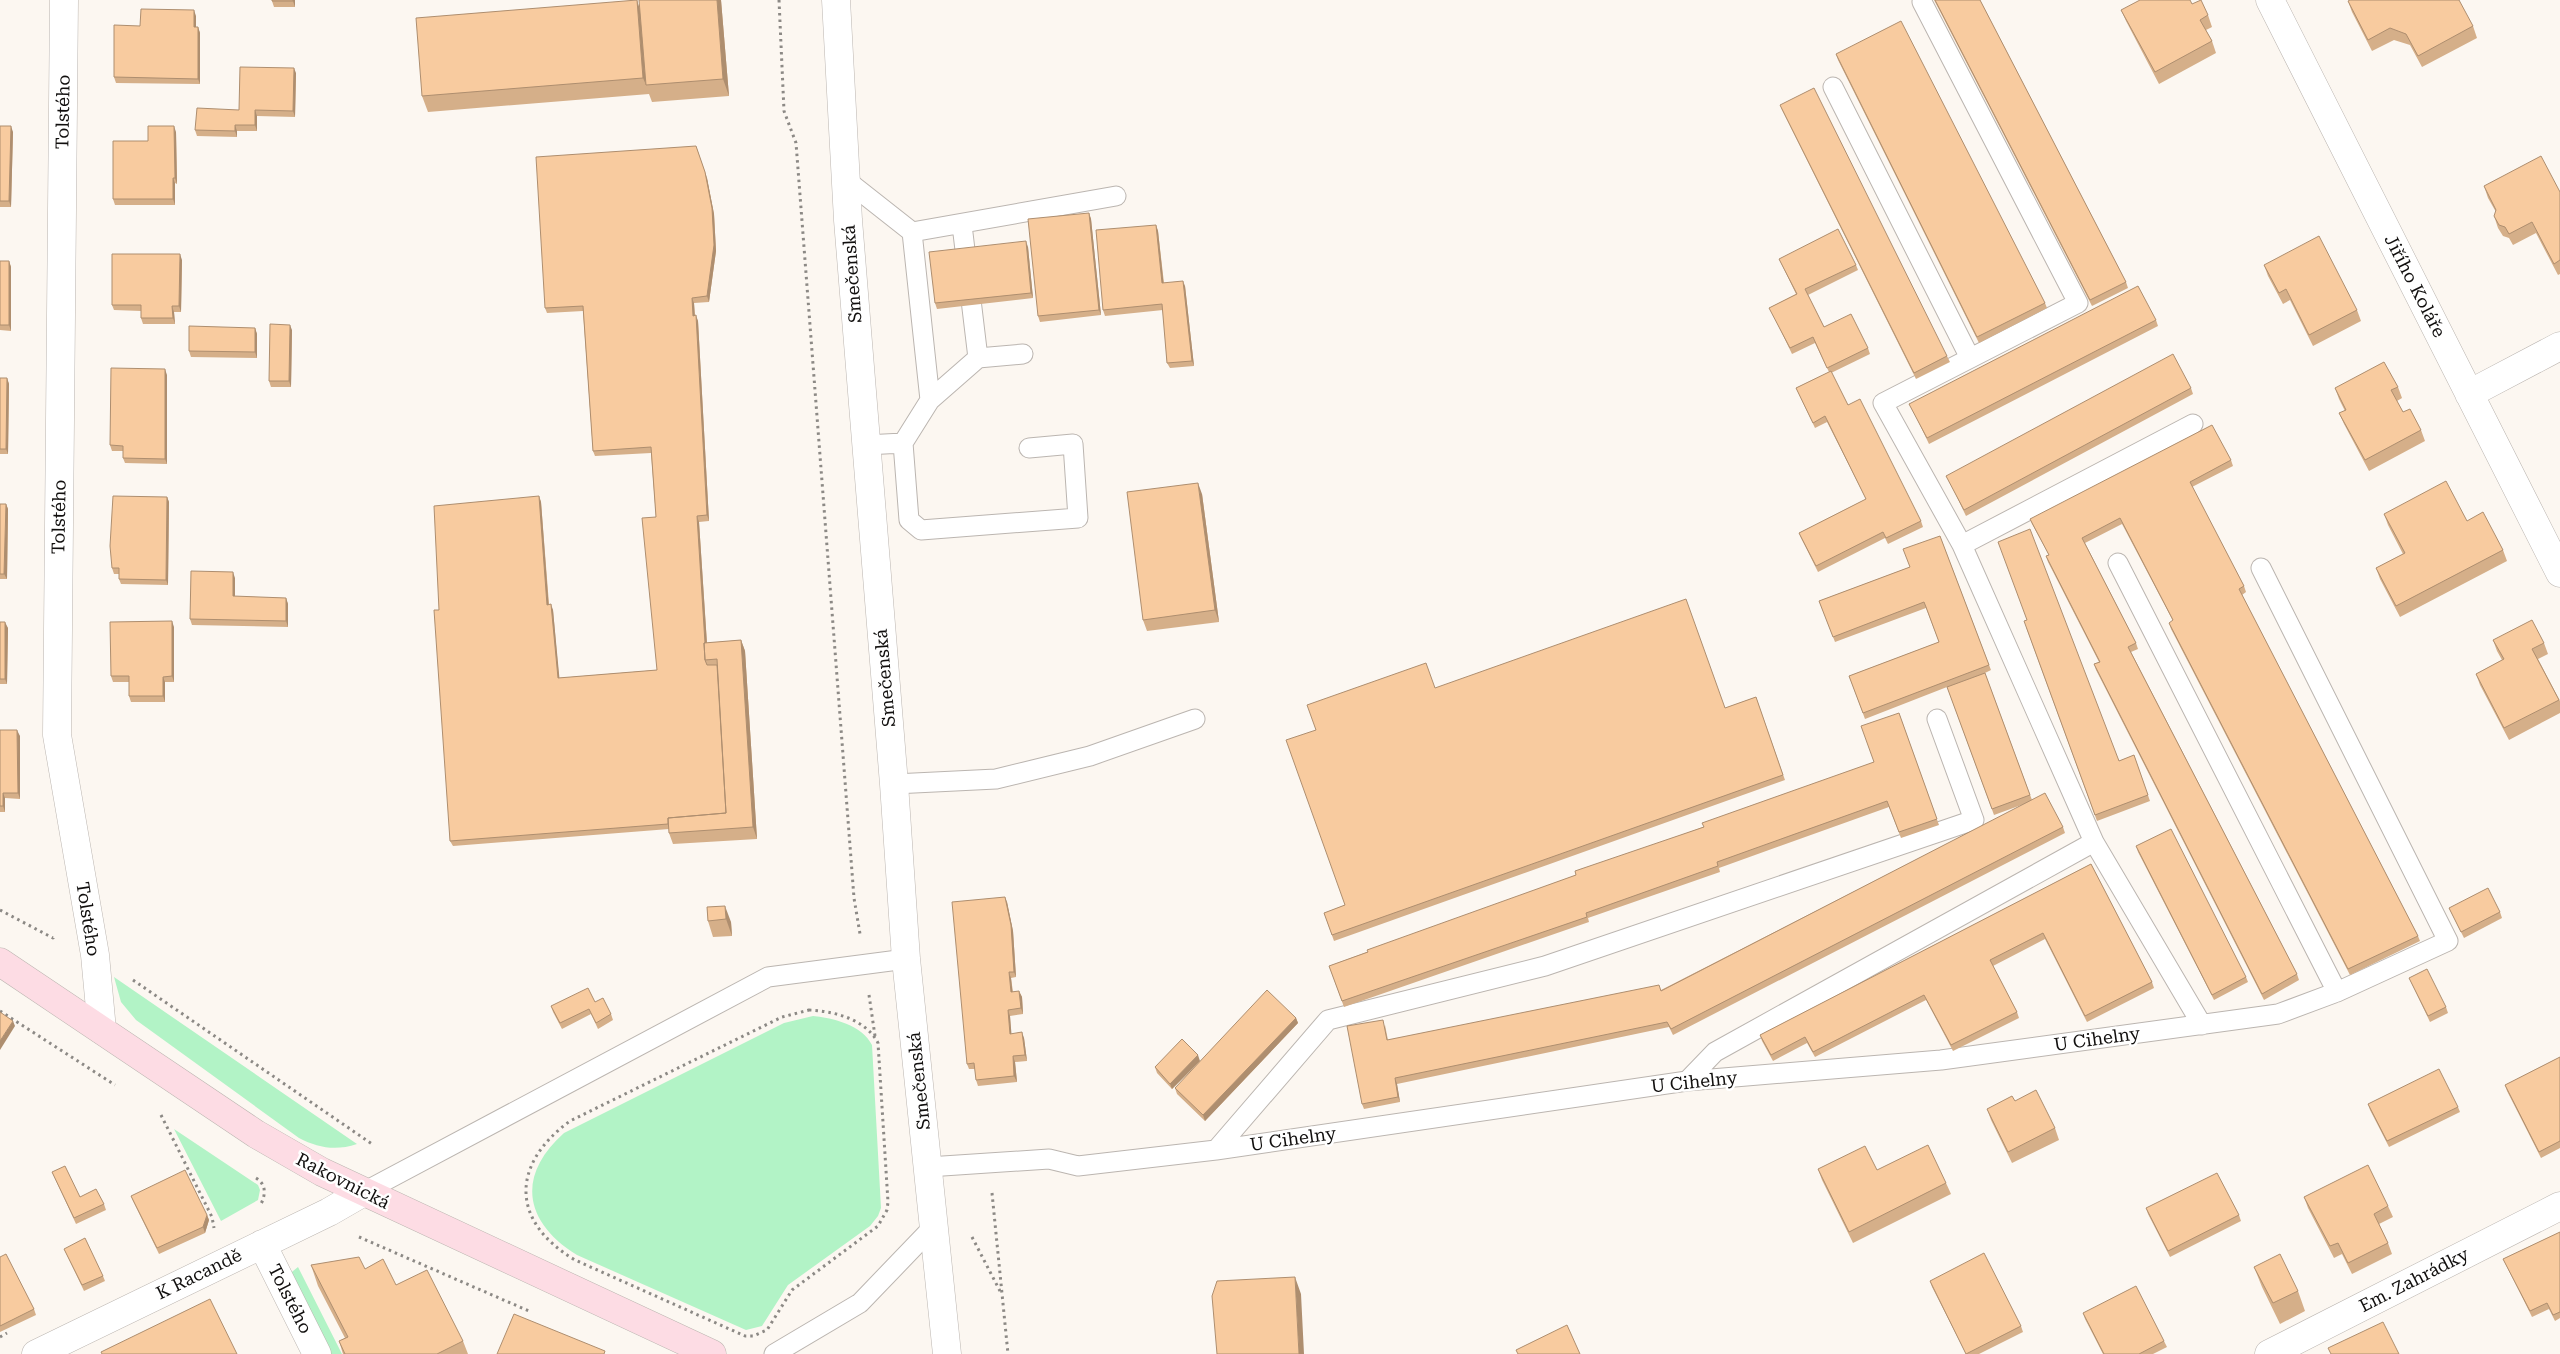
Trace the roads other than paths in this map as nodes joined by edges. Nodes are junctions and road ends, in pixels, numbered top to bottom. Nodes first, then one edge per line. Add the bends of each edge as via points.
1 (64, 0) edge
2 (836, 0) edge
3 (2270, 0) edge
4 (1922, 2) dead end
5 (1833, 87) dead end
6 (846, 180) junction
7 (1116, 196) dead end
8 (962, 225) junction
9 (912, 232) junction
10 (2560, 346) edge
11 (1023, 354) dead end
12 (978, 358) junction
13 (1970, 358) junction
14 (2469, 394) junction
15 (930, 400) junction
16 (2193, 424) dead end
17 (903, 443) junction
18 (866, 445) junction
19 (1029, 448) dead end
20 (1962, 545) junction
21 (2118, 563) dead end
22 (2261, 568) dead end
23 (2560, 573) edge
24 (1937, 719) dead end
25 (1195, 720) dead end
26 (894, 784) junction
27 (2094, 842) junction
28 (906, 959) junction
29 (0, 962) edge
30 (2337, 992) junction
31 (2202, 1025) junction
32 (102, 1030) junction
33 (1686, 1081) junction
34 (1216, 1150) junction
35 (928, 1167) junction
36 (362, 1193) junction
37 (2560, 1206) edge
38 (933, 1227) junction
39 (262, 1244) junction
40 (36, 1354) edge
41 (317, 1354) edge
42 (712, 1354) edge
43 (774, 1354) edge
44 (947, 1354) edge
45 (2269, 1354) edge

1 - 32 street, Tolstého via 57,735 95,955
2 - 6 street, Smečenská
3 - 14 street, Jiřího Koláře
4 - 13 lane via 2078,303
5 - 13 lane
6 - 9 lane
6 - 18 street, Smečenská
7 - 8 lane
8 - 9 lane
8 - 12 lane
9 - 15 lane
10 - 14 street
11 - 12 lane
12 - 15 lane
13 - 20 lane via 1884,403
14 - 23 street, Jiřího Koláře
15 - 17 lane
16 - 20 lane
17 - 18 lane
17 - 19 lane via 909,520 921,530 1078,518 1073,444
18 - 26 street, Smečenská
20 - 27 lane
21 - 30 lane
22 - 30 lane, U Cihelny via 2448,941
24 - 34 lane via 1974,820 1545,966 1328,1020
25 - 26 lane via 1090,756 996,779
26 - 28 street, Smečenská
27 - 31 lane
27 - 33 lane via 1715,1052
28 - 35 street, Smečenská
28 - 36 lane via 768,977
29 - 32 main road, Rakovnická
30 - 31 lane, U Cihelny via 2278,1014
31 - 33 lane, U Cihelny via 1940,1060
32 - 36 main road, Rakovnická via 256,1134
33 - 34 lane, U Cihelny
34 - 35 lane, U Cihelny via 1078,1166 1049,1159
35 - 38 street, Smečenská
36 - 39 street, K Racandě
36 - 42 main road, Rakovnická
37 - 45 street, Em. Zahrádky
38 - 43 lane via 860,1303
38 - 44 street, Smečenská
39 - 40 street, K Racandě
39 - 41 street, Tolstého

